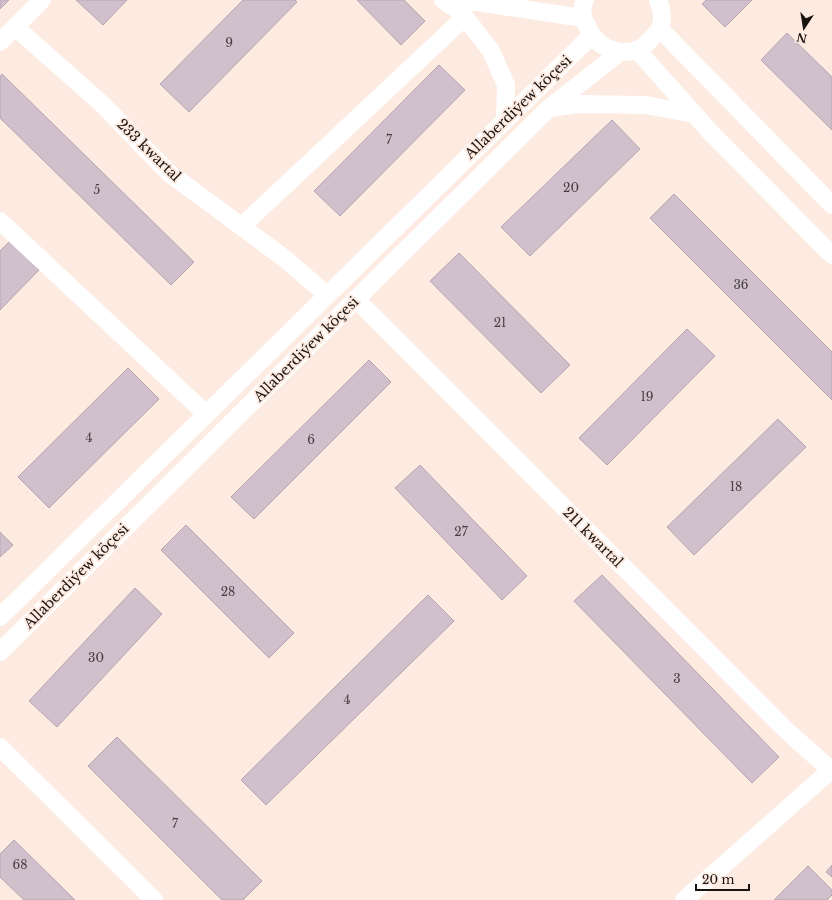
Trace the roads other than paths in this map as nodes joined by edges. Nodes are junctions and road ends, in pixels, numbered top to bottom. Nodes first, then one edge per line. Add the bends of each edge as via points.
1 (42, 0) edge
2 (443, 0) edge
3 (585, 0) edge
4 (659, 0) edge
5 (464, 9) edge
6 (583, 18) junction
7 (15, 27) junction
8 (660, 29) junction
9 (591, 36) junction
10 (0, 42) edge
11 (637, 50) junction
12 (619, 53) junction
13 (550, 108) junction
14 (694, 114) junction
15 (505, 120) junction
16 (832, 205) edge
17 (0, 221) edge
18 (242, 226) junction
19 (832, 255) edge
20 (327, 295) junction
21 (356, 299) junction
22 (206, 414) junction
23 (0, 617) edge
24 (0, 652) edge
25 (0, 747) edge
26 (831, 771) edge
27 (154, 900) edge
28 (684, 900) edge

1 - 7 street
2 - 5 street via 461,12
3 - 6 street
4 - 8 street via 662,18
5 - 6 street
5 - 15 street via 491,51 506,86
5 - 18 street
6 - 9 street
7 - 10 street
7 - 18 street, 233 kwartal via 101,103 169,173
8 - 11 street
8 - 16 street
9 - 12 street via 599,44
9 - 15 street, Allaberdiýew köçesi
11 - 12 street
11 - 14 street
12 - 13 street, Allaberdiýew köçesi
13 - 14 street via 577,104 646,105
13 - 21 street, Allaberdiýew köçesi
14 - 19 street
15 - 20 street, Allaberdiýew köçesi
17 - 22 street
18 - 20 street, 233 kwartal
20 - 22 street, Allaberdiýew köçesi
21 - 24 street, Allaberdiýew köçesi
21 - 26 street, 211 kwartal via 788,732
22 - 23 street, Allaberdiýew köçesi
25 - 27 street
26 - 28 street

